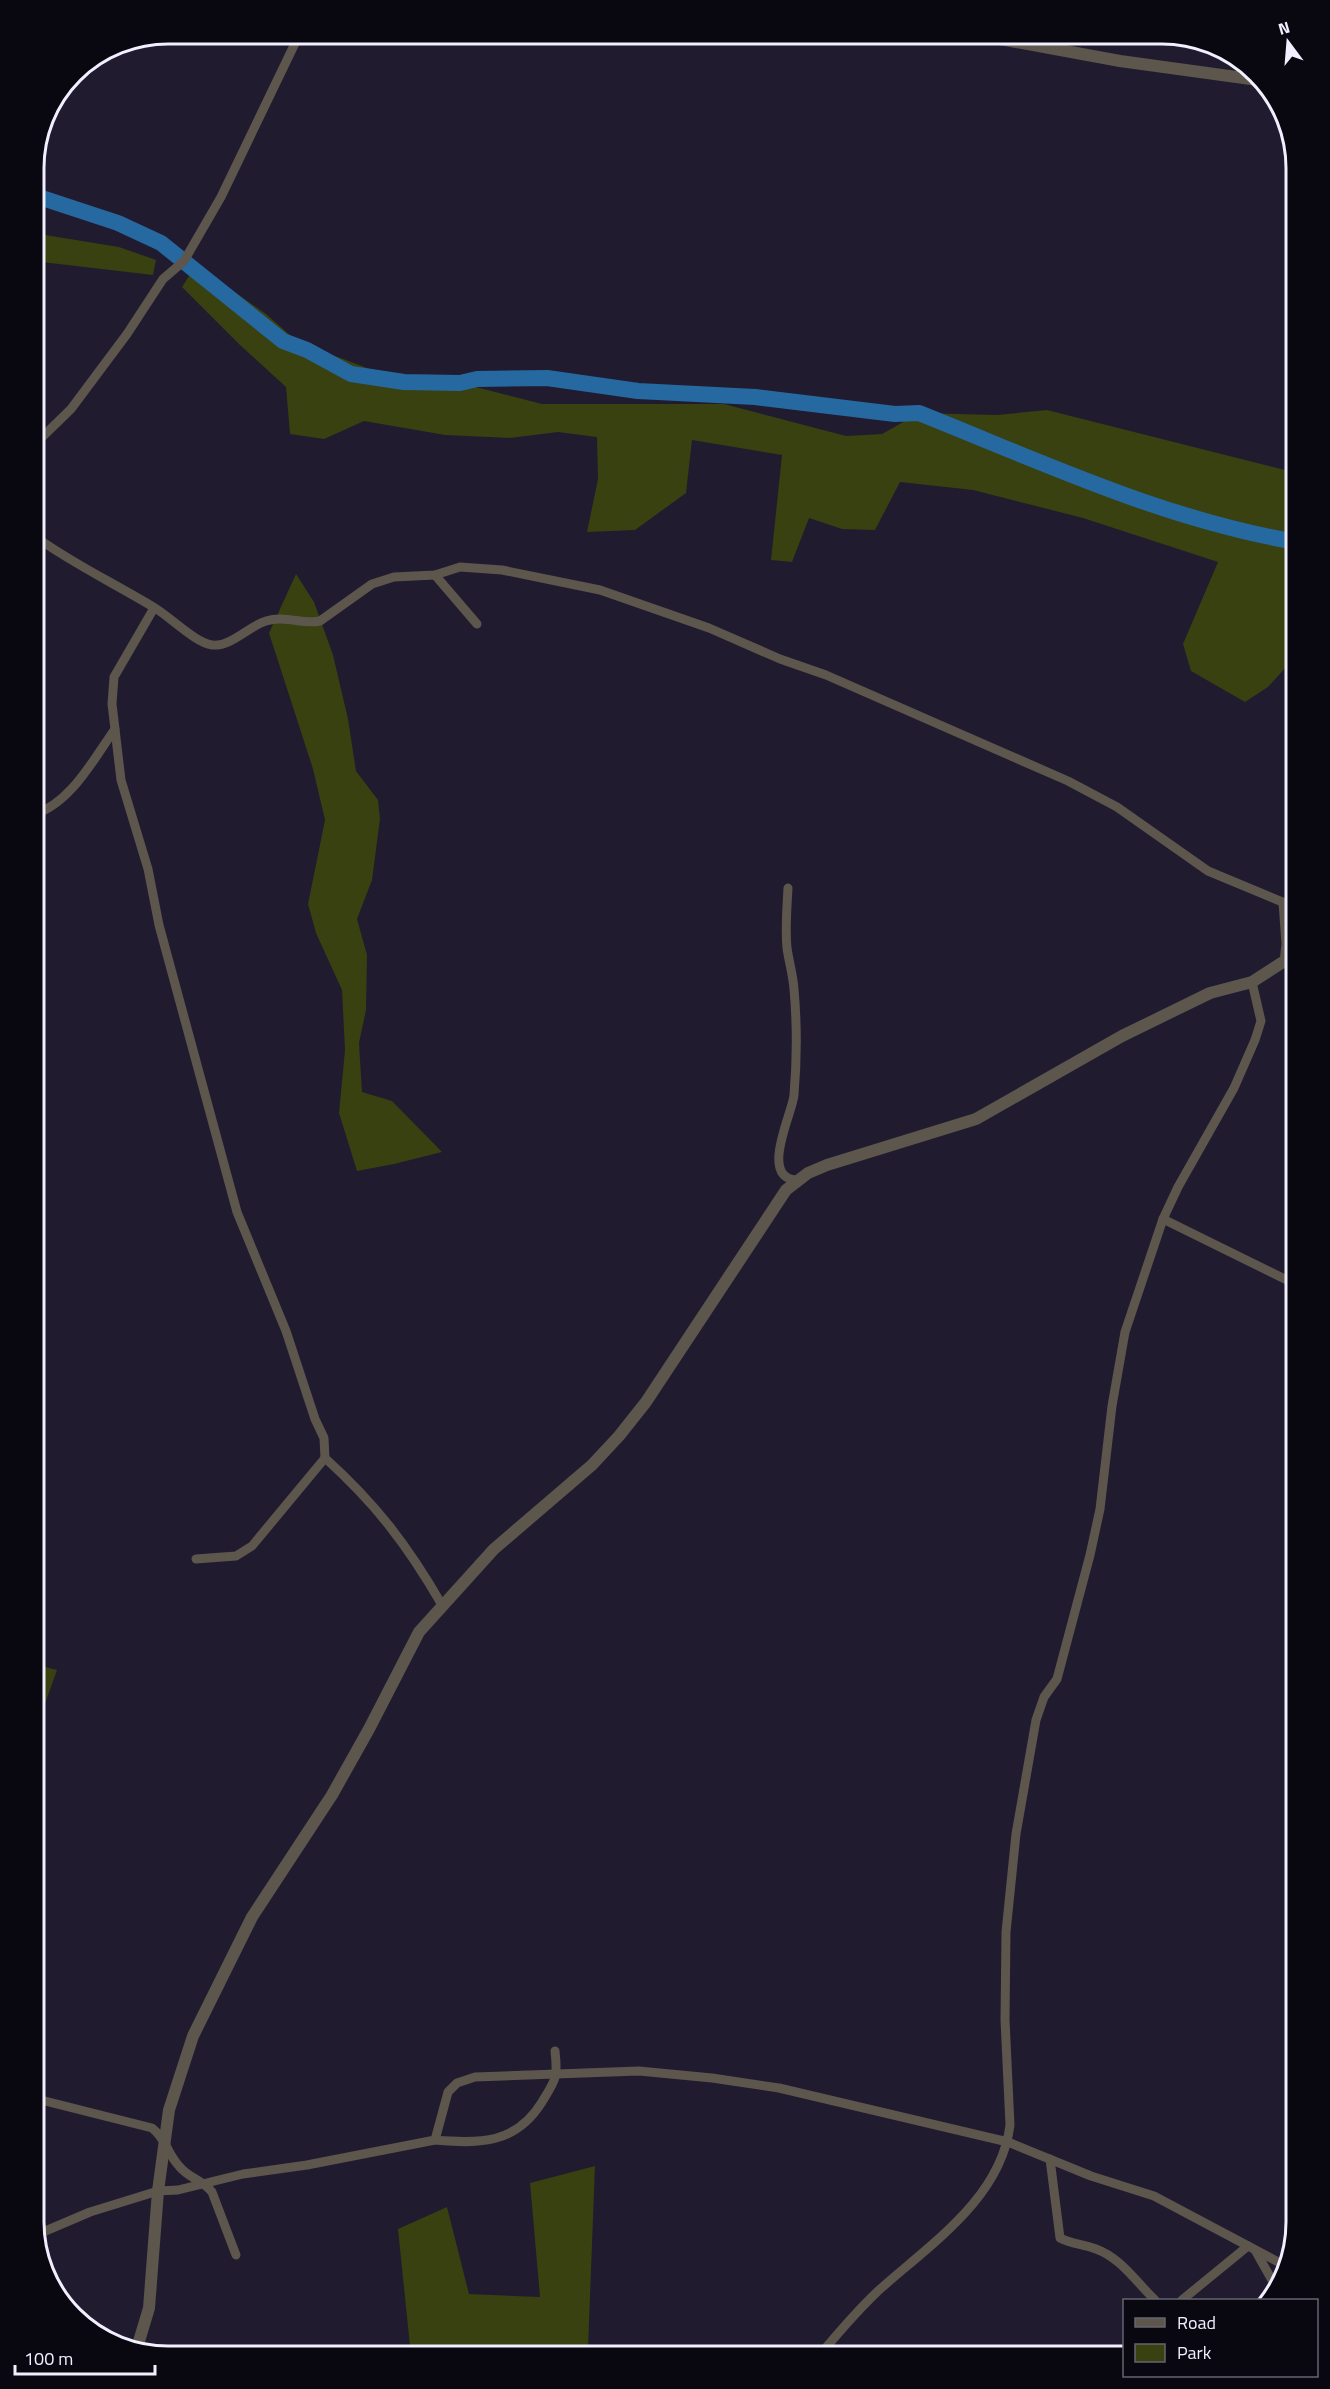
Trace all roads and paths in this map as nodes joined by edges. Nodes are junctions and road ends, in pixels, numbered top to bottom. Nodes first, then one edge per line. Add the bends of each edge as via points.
1 (295, 44) edge
2 (1027, 44) edge
3 (1249, 79) edge
4 (44, 436) edge
5 (44, 542) edge
6 (435, 575) junction
7 (154, 608) junction
8 (477, 624) dead end
9 (114, 729) junction
10 (44, 811) edge
11 (788, 888) dead end
12 (1283, 902) junction
13 (1286, 903) edge
14 (1286, 960) edge
15 (1272, 971) junction
16 (1252, 981) junction
17 (796, 1180) junction
18 (1163, 1219) junction
19 (1286, 1280) edge
20 (325, 1458) junction
21 (196, 1559) dead end
22 (442, 1605) junction
23 (555, 2051) dead end
24 (558, 2076) junction
25 (44, 2101) edge
26 (163, 2137) junction
27 (435, 2140) junction
28 (1008, 2142) junction
29 (1050, 2159) junction
30 (206, 2185) junction
31 (158, 2191) junction
32 (45, 2233) edge
33 (1252, 2248) junction
34 (236, 2255) dead end
35 (1279, 2262) edge
36 (1271, 2281) edge
37 (1153, 2299) edge
38 (1185, 2299) edge
39 (141, 2342) edge
40 (828, 2346) edge

1 - 4 street via 221,197 184,261 163,279 72,409
2 - 3 street
5 - 7 street
6 - 7 street via 394,577 372,584 321,621 266,621 215,645 204,643
6 - 8 street
6 - 12 street via 460,567 477,567 564,581 709,628 942,724 1091,792 1208,871
7 - 9 street via 114,677
9 - 10 street via 70,789
9 - 20 street via 121,780 237,1212 290,1342 324,1438
11 - 17 street via 787,947 794,991 794,1097 780,1139 779,1159 786,1175
12 - 13 street
12 - 15 street via 1286,961
14 - 15 street
15 - 16 street
16 - 17 street via 1210,993 1167,1014 976,1119 827,1165
16 - 18 street via 1260,1021 1255,1040 1234,1088
17 - 22 street via 774,1206 619,1436 584,1472 494,1549
18 - 19 street
18 - 28 street via 1125,1332 1100,1509 1057,1679 1039,1707 1016,1834 1006,1932
20 - 21 street via 252,1546 236,1556
20 - 22 street via 379,1511 412,1554
22 - 26 street via 413,1641 332,1795 236,1946 193,2036
23 - 24 street
24 - 27 street via 528,2121 512,2133 478,2141
24 - 27 street via 503,2074 457,2083 446,2099
24 - 28 street via 639,2071 712,2078 790,2091
25 - 26 street via 138,2123
26 - 30 street via 178,2165
26 - 31 street
27 - 30 street via 243,2174
28 - 29 street
28 - 40 street via 996,2172 950,2228 853,2316
29 - 33 street via 1154,2196
29 - 37 street via 1060,2238 1108,2255 1135,2277
30 - 31 street
30 - 34 street via 226,2224
31 - 32 street via 90,2212
31 - 39 street via 149,2308
33 - 35 street
33 - 36 street
33 - 38 street

